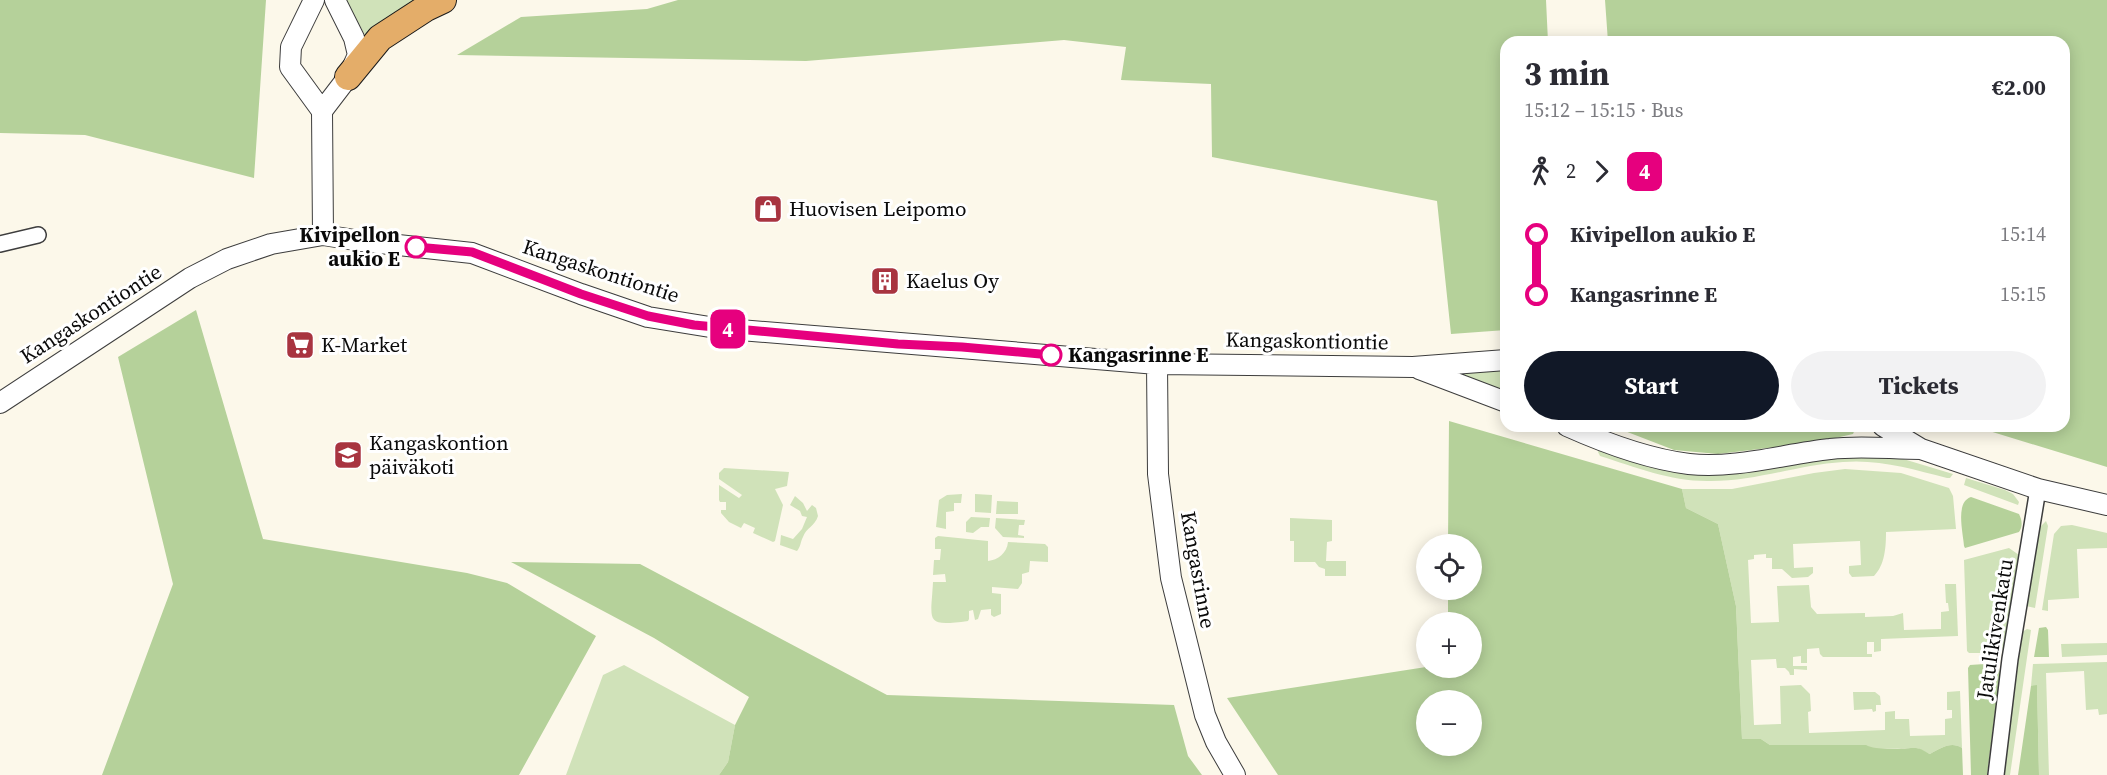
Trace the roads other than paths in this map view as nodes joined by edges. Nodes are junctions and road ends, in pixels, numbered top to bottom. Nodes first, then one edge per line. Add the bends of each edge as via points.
1 (315, 0) edge
2 (335, 0) edge
3 (443, 0) edge
4 (348, 77) junction
5 (301, 83) junction
6 (322, 111) junction
7 (38, 235) dead end
8 (323, 235) junction
9 (0, 244) edge
10 (1500, 360) edge
11 (1157, 364) junction
12 (1413, 367) junction
13 (1500, 400) edge
14 (0, 403) edge
15 (1582, 432) edge
16 (1893, 432) edge
17 (1921, 449) junction
18 (2038, 489) junction
19 (2107, 505) edge
20 (1235, 775) edge
21 (1996, 775) edge

1 - 5 street via 291,47 290,67
2 - 4 street via 358,55
3 - 4 highway via 380,39
4 - 5 street via 325,90
4 - 6 street
5 - 6 street
6 - 8 street
7 - 9 street
8 - 11 street, Kangaskontiontie via 472,252 581,294 648,316 694,325
8 - 14 street, Kangaskontiontie via 271,244 226,259 190,278
10 - 12 street, Kangaskontiontie
11 - 12 street, Kangaskontiontie
11 - 20 street, Kangasrinne via 1158,474 1171,578 1205,715
12 - 13 street, Kangaskontiontie
15 - 17 street via 1691,464 1747,462 1830,448
16 - 17 street
17 - 18 street
18 - 19 street
18 - 21 street, Jatulikivenkatu via 2010,659

